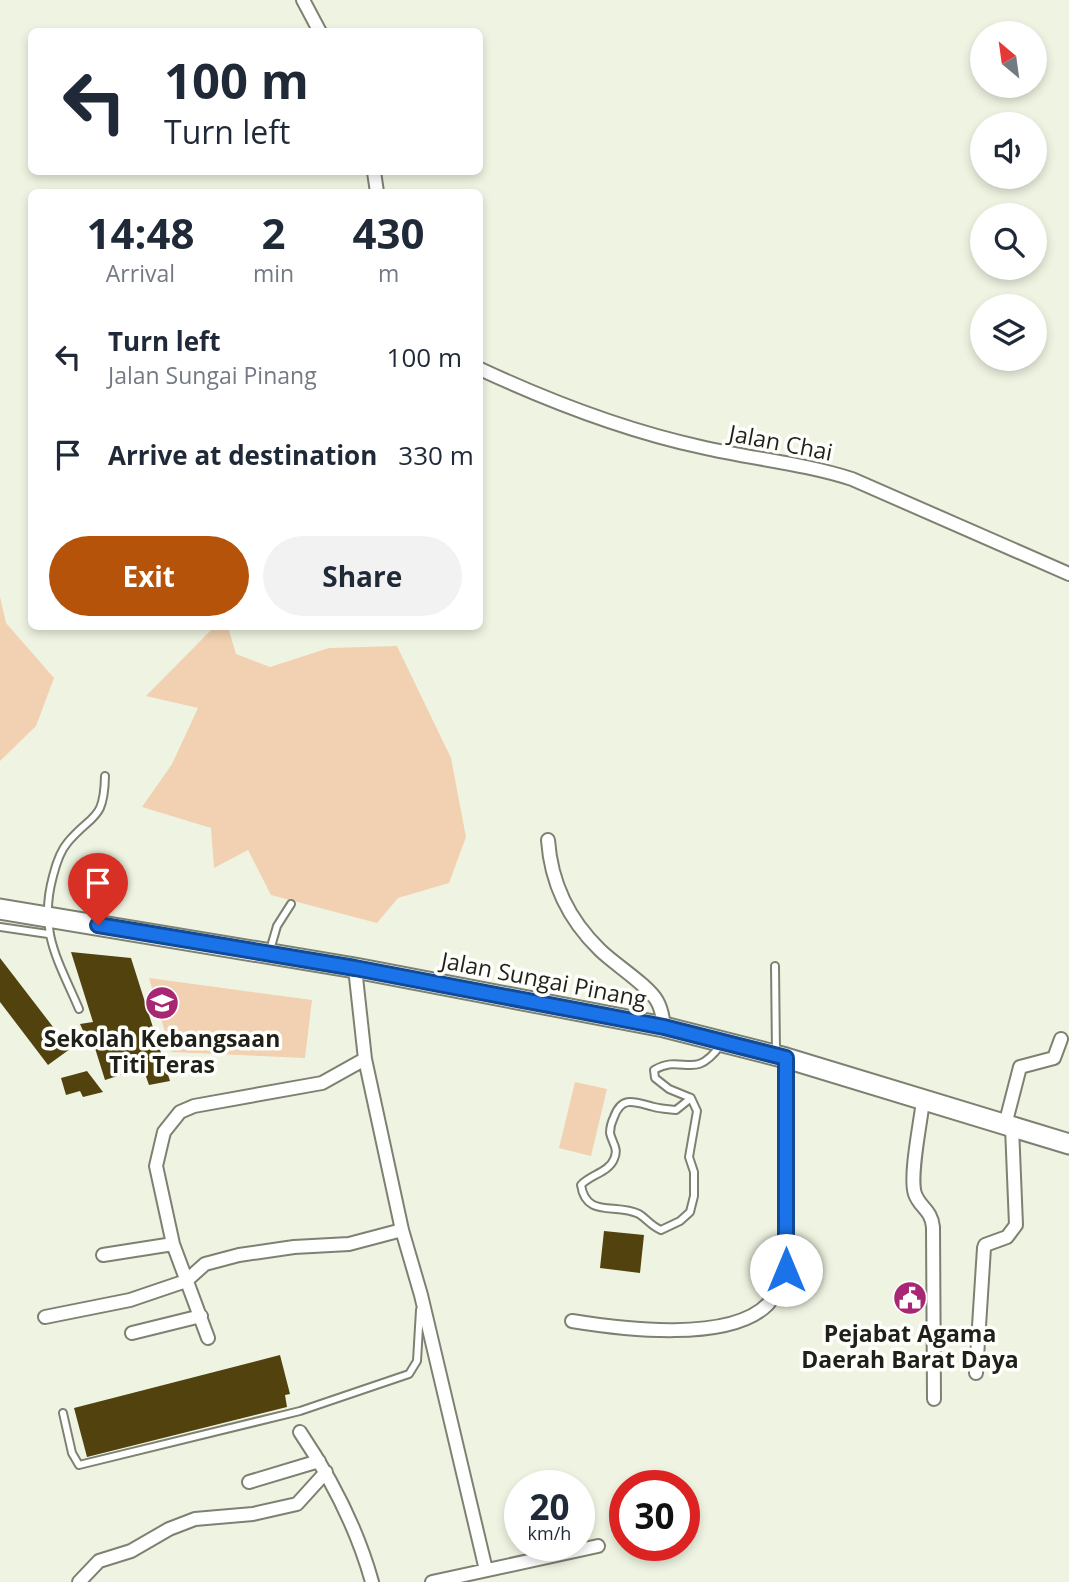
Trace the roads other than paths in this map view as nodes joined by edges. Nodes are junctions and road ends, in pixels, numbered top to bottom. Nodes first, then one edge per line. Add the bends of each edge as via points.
1 (303, 0) edge
2 (318, 28) edge
3 (483, 370) edge
4 (1069, 574) edge
5 (105, 776) dead end
6 (548, 840) dead end
7 (290, 904) dead end
8 (0, 909) edge
9 (47, 925) junction
10 (0, 927) edge
11 (269, 955) junction
12 (775, 966) dead end
13 (355, 968) junction
14 (79, 1009) dead end
15 (664, 1027) junction
16 (1061, 1039) dead end
17 (724, 1042) junction
18 (781, 1056) junction
19 (365, 1059) junction
20 (691, 1098) junction
21 (923, 1100) junction
22 (1008, 1126) junction
23 (1069, 1144) edge
24 (402, 1230) junction
25 (173, 1244) junction
26 (103, 1255) dead end
27 (186, 1281) junction
28 (421, 1294) junction
29 (201, 1316) junction
30 (46, 1317) dead end
31 (572, 1321) dead end
32 (132, 1333) dead end
33 (208, 1338) dead end
34 (976, 1373) dead end
35 (934, 1399) dead end
36 (63, 1412) dead end
37 (300, 1432) dead end
38 (323, 1466) junction
39 (249, 1482) dead end
40 (598, 1546) dead end
41 (486, 1570) junction
42 (79, 1582) edge
43 (372, 1582) edge
44 (432, 1582) edge

1 - 2 street
3 - 4 street, Jalan Chai via 594,418 701,447 817,468 852,479
5 - 9 lane via 99,813 59,857 51,881
6 - 15 street via 552,876 569,909 600,951 657,1001
7 - 11 lane via 277,926
8 - 9 main road, Jalan Sungai Pinang
9 - 10 lane
9 - 11 main road, Jalan Sungai Pinang
9 - 14 lane
11 - 13 main road, Jalan Sungai Pinang
12 - 18 lane
13 - 15 main road, Jalan Sungai Pinang
13 - 19 street
15 - 17 main road, Jalan Sungai Pinang
16 - 22 street via 1054,1058 1020,1067
17 - 18 main road, Jalan Sungai Pinang
17 - 20 lane via 709,1061 695,1066 664,1064 654,1070 655,1079
18 - 21 main road, Jalan Sungai Pinang
18 - 31 street via 786,1270 768,1304 735,1323 694,1328 626,1328
19 - 24 street
19 - 25 street via 322,1083 215,1101 180,1112 164,1132 156,1166
20 - 20 lane via 697,1111 689,1157 694,1196 690,1212 680,1222 661,1230 639,1214 590,1205 583,1198 580,1185 614,1161 617,1149 610,1128 624,1102 635,1100 676,1110
21 - 22 main road, Jalan Sungai Pinang
21 - 35 street via 914,1183 933,1227
22 - 23 main road, Jalan Sungai Pinang
22 - 34 street via 1016,1225 1007,1237 984,1248
24 - 27 street via 349,1244 239,1255 205,1264
24 - 28 street
25 - 26 street
25 - 27 street
27 - 29 street
27 - 30 street via 130,1300
28 - 36 lane via 417,1361 409,1374 300,1411 79,1465 72,1454
28 - 41 street
29 - 32 street
29 - 33 street
37 - 38 street
38 - 39 street
38 - 42 street via 297,1504 195,1519 131,1551 99,1561
38 - 43 street
40 - 41 street
41 - 44 street

